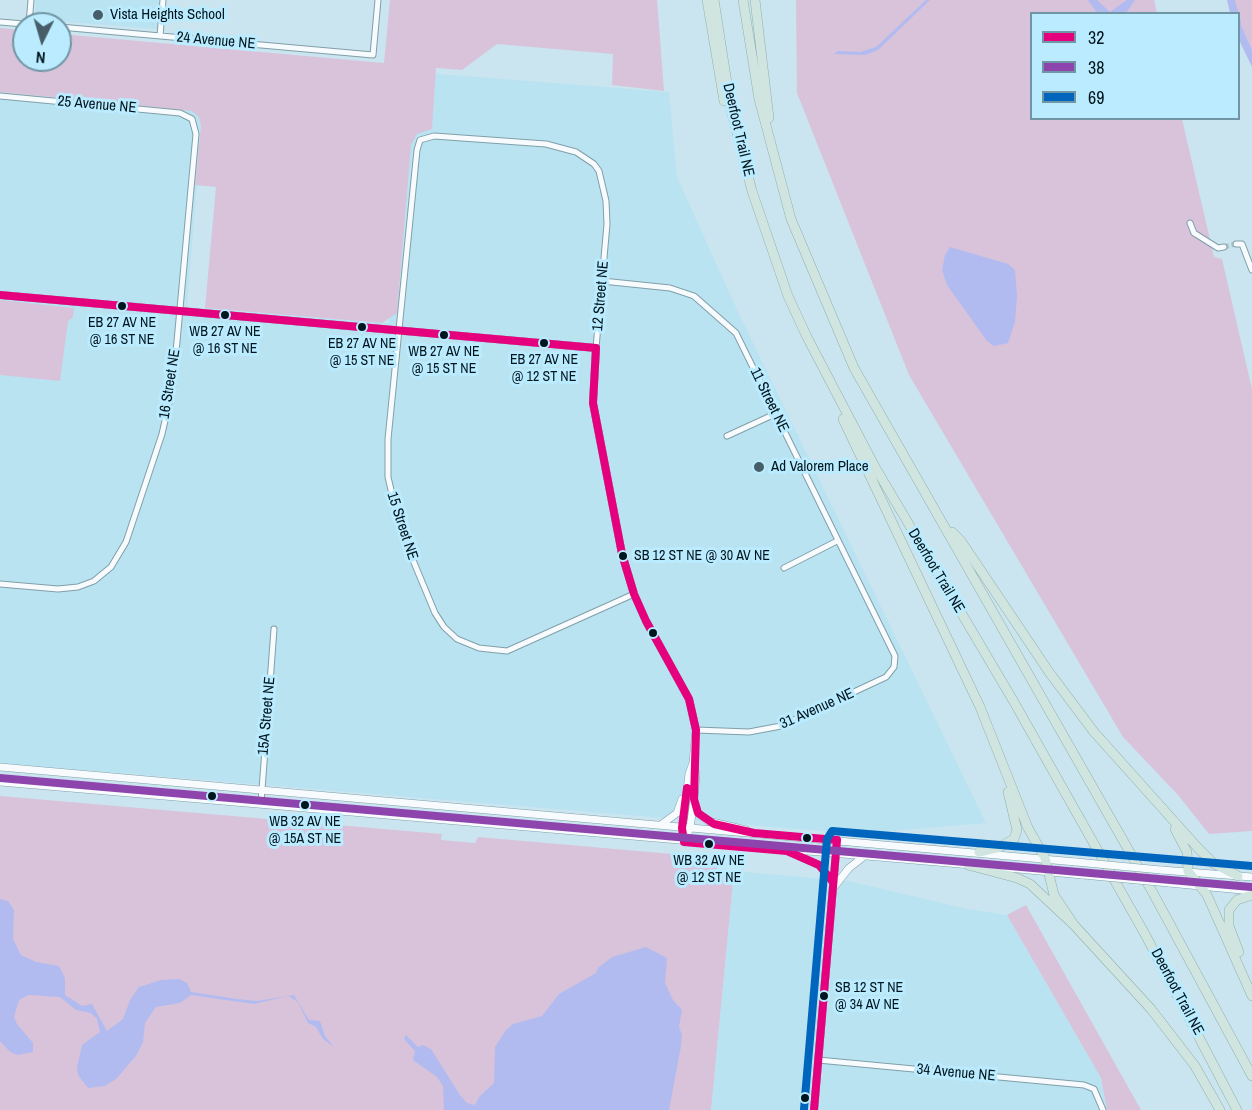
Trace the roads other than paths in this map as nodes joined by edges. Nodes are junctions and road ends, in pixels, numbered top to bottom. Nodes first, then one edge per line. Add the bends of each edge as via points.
1 (163, 0) edge
2 (378, 0) edge
3 (707, 0) edge
4 (714, 0) edge
5 (743, 0) edge
6 (755, 0) edge
7 (72, 28) edge
8 (160, 36) junction
9 (0, 96) edge
10 (192, 119) joint
11 (420, 140) joint
12 (740, 145) junction
13 (775, 156) junction
14 (1190, 223) dead end
15 (1236, 244) dead end
16 (1224, 247) tunnel mouth
17 (1252, 270) edge
18 (602, 281) junction
19 (0, 295) edge
20 (181, 312) junction
21 (399, 332) junction
22 (807, 337) junction
23 (596, 348) junction
24 (775, 414) junction
25 (727, 436) dead end
26 (945, 525) junction
27 (837, 541) junction
28 (784, 568) dead end
29 (0, 584) edge
30 (634, 594) junction
31 (274, 629) dead end
32 (894, 667) joint
33 (696, 730) junction
34 (991, 735) junction
35 (693, 763) junction
36 (0, 767) edge
37 (0, 782) edge
38 (261, 790) junction
39 (686, 794) junction
40 (694, 799) junction
41 (261, 803) junction
42 (1165, 812) junction
43 (660, 825) junction
44 (686, 828) junction
45 (754, 833) junction
46 (837, 840) junction
47 (684, 842) junction
48 (787, 851) junction
49 (979, 852) junction
50 (835, 855) junction
51 (862, 858) junction
52 (1045, 858) junction
53 (968, 865) junction
54 (1188, 871) junction
55 (1048, 872) junction
56 (1238, 876) junction
57 (1252, 877) edge
58 (832, 886) junction
59 (1202, 887) junction
60 (1252, 893) edge
61 (1074, 924) junction
62 (1252, 988) edge
63 (1252, 996) edge
64 (818, 1060) junction
65 (1252, 1076) edge
66 (814, 1110) edge
67 (1103, 1110) edge
68 (1220, 1110) edge
69 (1237, 1110) edge

1 - 8 street
2 - 8 street, 24 Avenue NE via 373,55
3 - 12 highway via 727,116
4 - 12 highway, Deerfoot Trail NE
5 - 13 highway, Deerfoot Trail NE via 759,99
6 - 13 highway
7 - 8 street, 24 Avenue NE
9 - 10 street, 25 Avenue NE via 180,113
10 - 20 street, 16 Street NE via 195,143
11 - 18 street, 12 Street NE via 434,136 546,144 586,156 599,171 606,201
11 - 21 street, 15 Street NE
12 - 22 highway, Deerfoot Trail NE via 759,218
13 - 26 highway, Deerfoot Trail NE via 791,219 854,368
14 - 16 street via 1194,232 1218,248
15 - 17 street via 1242,244
18 - 23 street, 12 Street NE
18 - 24 street, 11 Street NE via 673,288 709,306 736,333
19 - 20 main road
20 - 21 main road
20 - 29 street, 16 Street NE via 173,385 162,434 126,542 111,567 78,587
21 - 23 main road
21 - 30 street, 15 Street NE via 388,439 390,491 400,529 427,597 444,627 458,639 479,648 507,651
22 - 34 highway
22 - 69 highway, Deerfoot Trail NE via 875,467 1141,926
23 - 30 main road, 12 Street NE via 596,427
24 - 25 street
24 - 27 street, 11 Street NE
26 - 42 highway via 961,541 1094,732
26 - 65 highway, Deerfoot Trail NE
27 - 28 street
27 - 32 street, 11 Street NE via 891,648
30 - 33 main road, 12 Street NE via 689,699
31 - 38 street, 15A Street NE
32 - 33 street, 31 Avenue NE via 886,677 781,726 749,732
33 - 35 main road, 12 Street NE
34 - 49 highway via 1017,830 1008,843
34 - 52 highway via 1028,828
35 - 39 main road, 12 Street NE
35 - 40 main road, 12 Street NE
36 - 38 main road
37 - 41 main road
38 - 41 street, 15A Street NE
38 - 43 main road
39 - 43 main road via 673,818
39 - 44 main road, 12 Street NE
40 - 44 main road, 12 Street NE
40 - 45 main road via 698,813 708,821
41 - 47 main road
42 - 54 highway via 1185,847
42 - 56 highway via 1213,863
43 - 44 main road
44 - 45 main road
44 - 47 main road, 12 Street NE
45 - 46 main road
46 - 49 main road
46 - 50 main road
47 - 48 main road
48 - 50 main road
48 - 58 main road via 819,865
49 - 52 main road
50 - 51 main road
50 - 58 main road
51 - 53 main road
51 - 58 main road
52 - 54 main road, bridge
52 - 55 highway
53 - 55 main road
53 - 61 highway via 1030,884
54 - 56 main road
54 - 59 highway
55 - 59 main road, bridge
55 - 61 highway via 1054,895
56 - 57 main road
58 - 64 main road
59 - 60 main road
59 - 63 highway
60 - 62 highway via 1237,900 1228,917
61 - 68 highway via 1151,1009 1195,1066
64 - 66 main road
64 - 67 street, 34 Avenue NE via 1084,1085 1094,1089

